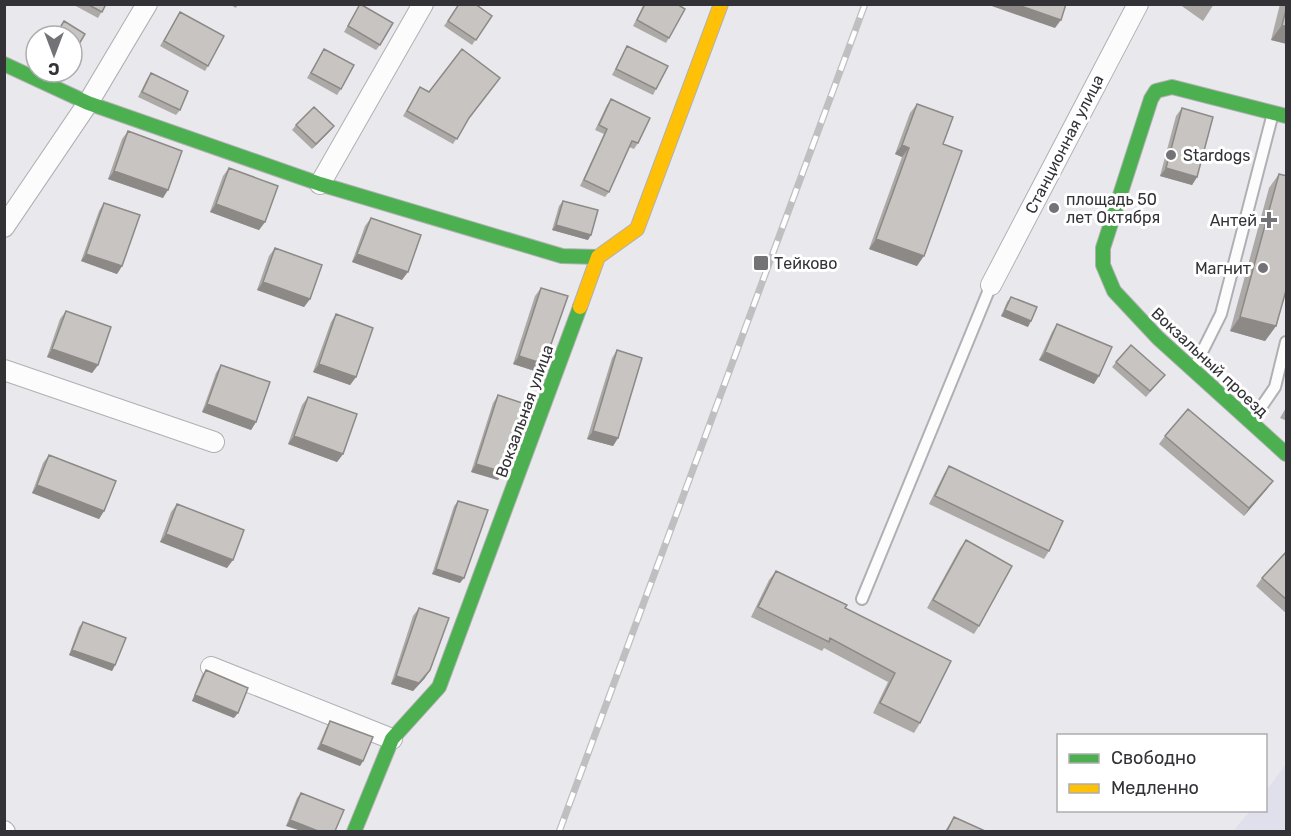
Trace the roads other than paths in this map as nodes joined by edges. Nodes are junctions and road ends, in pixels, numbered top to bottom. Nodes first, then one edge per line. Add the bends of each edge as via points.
1 (147, 4) edge
2 (423, 4) edge
3 (721, 4) edge
4 (1138, 4) edge
5 (4, 64) edge
6 (88, 103) junction
7 (1280, 115) edge
8 (321, 184) junction
9 (4, 227) edge
10 (598, 257) junction
11 (991, 285) joint
12 (1287, 342) edge
13 (4, 370) edge
14 (1193, 370) junction
15 (1251, 423) junction
16 (214, 442) dead end
17 (1287, 454) edge
18 (862, 599) dead end
19 (211, 667) dead end
20 (392, 739) junction
21 (354, 831) edge

1 - 6 street
2 - 8 street
3 - 10 street via 636,228
4 - 11 street, Станционная улица
5 - 6 street
6 - 8 street
6 - 9 street
7 - 14 lane via 1221,314
7 - 14 street, Вокзальный проезд via 1172,87 1156,91 1151,99 1103,248 1103,265 1114,291
8 - 10 street via 562,256
10 - 20 street, Вокзальная улица via 438,687
11 - 18 lane
12 - 15 lane via 1275,387
13 - 16 street
14 - 15 street, Вокзальный проезд
15 - 17 street, Вокзальный проезд
19 - 20 street
20 - 21 street, Вокзальная улица

